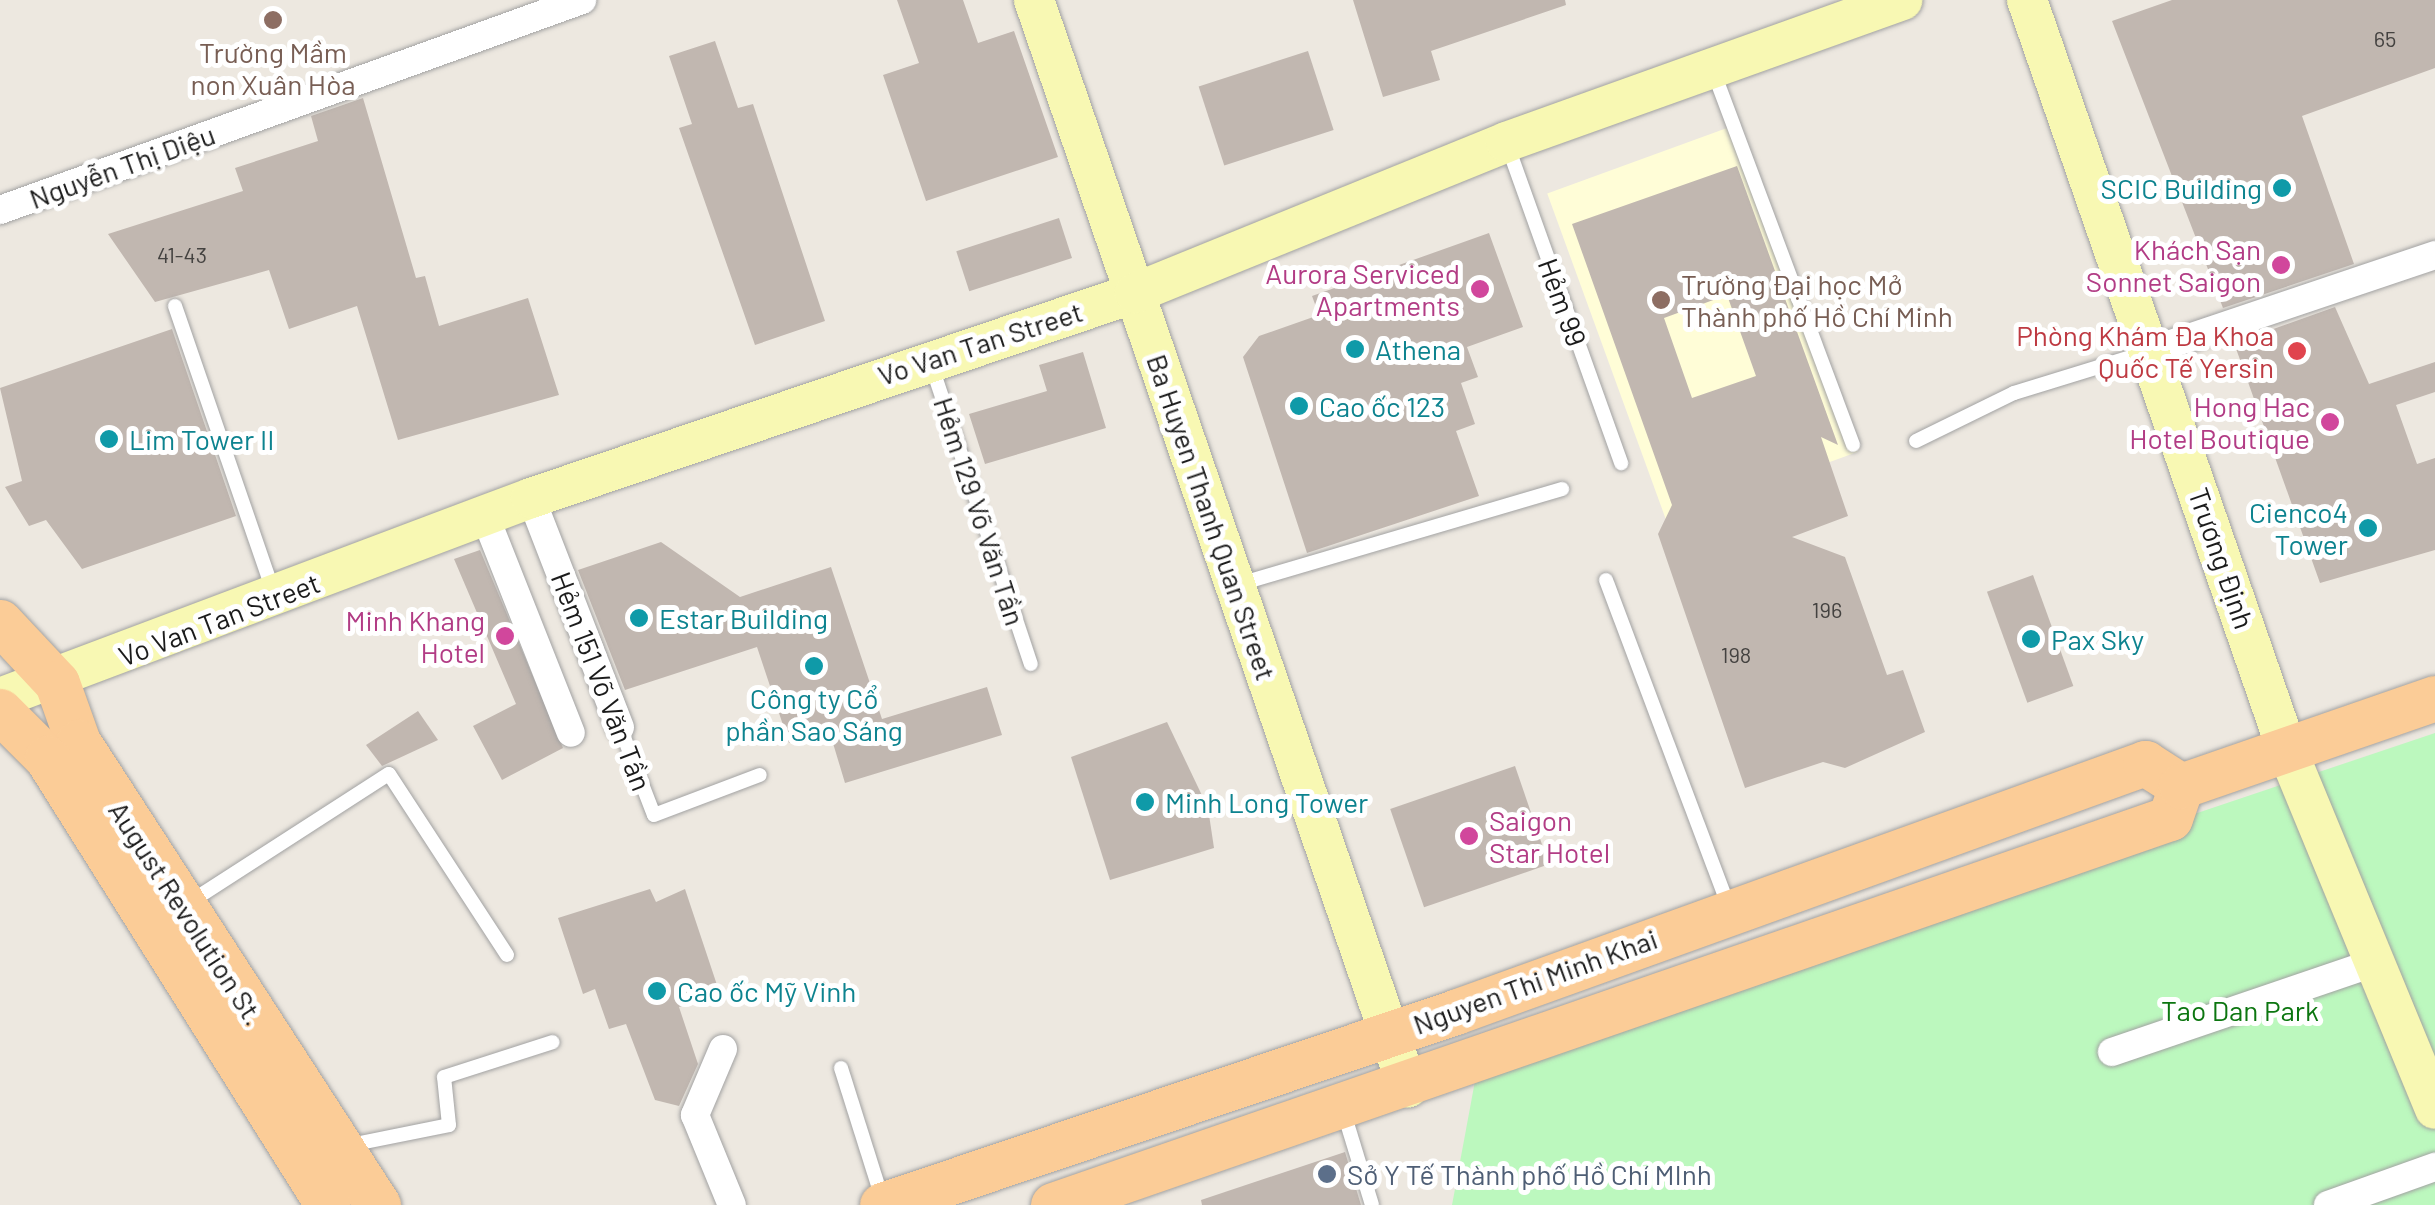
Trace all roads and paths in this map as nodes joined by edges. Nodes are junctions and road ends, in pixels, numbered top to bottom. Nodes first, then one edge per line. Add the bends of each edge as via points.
1 (582, 0) edge
2 (1034, 0) edge
3 (1902, 0) edge
4 (2027, 0) edge
5 (1712, 68) junction
6 (1506, 142) junction
7 (0, 210) edge
8 (2435, 255) edge
9 (1135, 293) junction
10 (175, 306) dead end
11 (2150, 351) junction
12 (929, 357) junction
13 (1916, 441) dead end
14 (1853, 445) dead end
15 (1620, 463) dead end
16 (1562, 489) dead end
17 (531, 498) junction
18 (485, 516) junction
19 (1606, 580) dead end
20 (1236, 586) junction
21 (276, 598) junction
22 (0, 622) edge
23 (1031, 664) dead end
24 (57, 683) junction
25 (0, 698) edge
26 (2435, 698) edge
27 (0, 710) edge
28 (620, 727) joint
29 (571, 733) dead end
30 (2287, 750) junction
31 (760, 775) dead end
32 (2181, 786) junction
33 (182, 907) junction
34 (1730, 910) junction
35 (507, 955) dead end
36 (2376, 962) junction
37 (1390, 1033) junction
38 (553, 1042) dead end
39 (722, 1049) dead end
40 (2112, 1052) dead end
41 (841, 1068) dead end
42 (1408, 1088) junction
43 (2435, 1109) edge
44 (1343, 1110) junction
45 (340, 1147) junction
46 (2435, 1167) edge
47 (328, 1205) edge
48 (378, 1205) edge
49 (732, 1205) edge
50 (883, 1205) edge
51 (1053, 1205) edge
52 (1372, 1205) edge
53 (2328, 1205) edge

1 - 7 street, Nguyễn Thị Diệu
2 - 9 main road, Ba Huyen Thanh Quan Street
3 - 5 main road, Vo Van Tan Street
4 - 11 main road, Trương Định
5 - 6 main road, Vo Van Tan Street
5 - 14 lane
6 - 9 main road, Vo Van Tan Street
6 - 15 lane, Hẻm 99
8 - 11 street
9 - 12 main road, Vo Van Tan Street
9 - 20 main road, Ba Huyen Thanh Quan Street
10 - 21 lane
11 - 13 lane via 2014,393
11 - 30 main road, Trương Định
12 - 17 main road, Vo Van Tan Street
12 - 23 lane, Hẻm 129 Võ Văn Tần
16 - 20 lane
17 - 18 main road, Vo Van Tan Street
17 - 28 street, Hẻm 151 Võ Văn Tần
18 - 21 main road, Vo Van Tan Street
18 - 29 street
19 - 34 lane
20 - 37 main road, Ba Huyen Thanh Quan Street
21 - 24 main road, Vo Van Tan Street
22 - 24 main road, August Revolution St.
24 - 25 main road, Vo Van Tan Street
24 - 33 main road, August Revolution St. via 78,742
26 - 30 main road
27 - 47 main road, August Revolution St. via 47,758
28 - 31 lane, Hẻm 151 Võ Văn Tần via 654,814
30 - 32 main road
30 - 36 main road, Trương Định
32 - 34 main road, Nguyen Thi Minh Khai via 2145,763
32 - 42 main road, Nguyen Thi Minh Khai via 2170,818 1471,1058
33 - 35 lane via 389,774
33 - 45 main road, August Revolution St.
34 - 37 main road, Nguyen Thi Minh Khai
36 - 40 street
36 - 43 main road, Trương Định
37 - 42 main road, Ba Huyen Thanh Quan Street
37 - 50 main road, Nguyen Thi Minh Khai
38 - 45 lane via 444,1078 449,1125
39 - 49 street via 695,1115
41 - 50 lane
42 - 44 main road, Nguyen Thi Minh Khai
44 - 51 main road, Nguyen Thi Minh Khai
44 - 52 lane
45 - 48 main road, August Revolution St.
46 - 53 street

